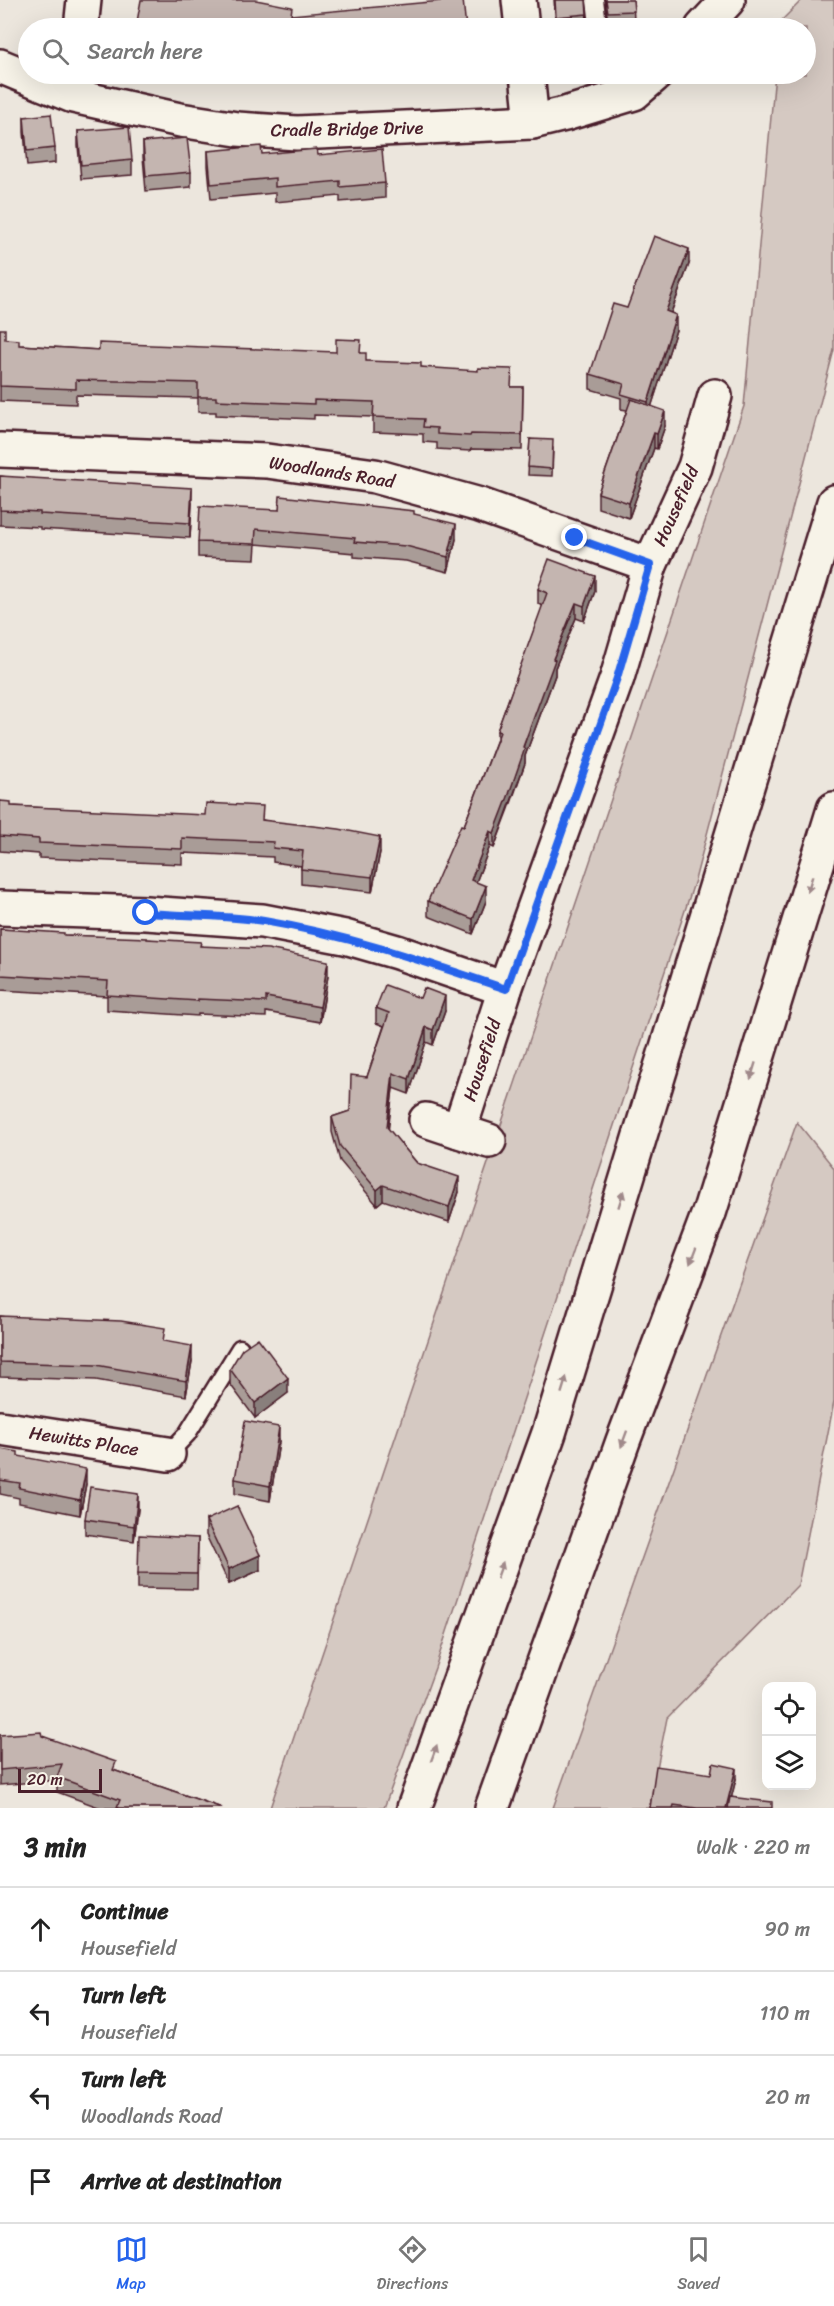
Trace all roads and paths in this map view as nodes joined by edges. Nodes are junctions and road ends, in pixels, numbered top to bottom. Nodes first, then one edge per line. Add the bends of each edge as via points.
1 (84, 0) edge
2 (519, 0) edge
3 (595, 0) edge
4 (728, 0) edge
5 (82, 18) edge
6 (521, 18) edge
7 (597, 18) edge
8 (711, 18) edge
9 (0, 66) edge
10 (18, 71) edge
11 (528, 84) edge
12 (644, 84) edge
13 (74, 85) edge
14 (532, 122) junction
15 (715, 396) dead end
16 (0, 450) edge
17 (834, 502) edge
18 (650, 565) junction
19 (834, 809) edge
20 (0, 908) edge
21 (506, 989) junction
22 (426, 1120) dead end
23 (240, 1348) edge
24 (0, 1428) edge
25 (168, 1454) joint
26 (414, 1808) edge
27 (492, 1808) edge

1 - 5 main road
2 - 6 main road
3 - 7 lane
4 - 8 main road
9 - 10 main road, Cradle Bridge Drive
11 - 14 main road
12 - 14 main road, Cradle Bridge Drive via 634,93
13 - 14 main road, Cradle Bridge Drive via 180,120 237,129 297,133
15 - 18 main road, Housefield via 694,466
16 - 18 main road, Woodlands Road via 267,461 375,476 480,505
26 -> 17 main road via 549,1433
18 - 21 main road, Housefield via 617,678
19 -> 27 main road via 710,1210
20 - 21 main road via 262,921 345,937
21 - 22 main road, Housefield via 474,1136
23 - 25 lane via 187,1434
24 - 25 main road, Hewitts Place

